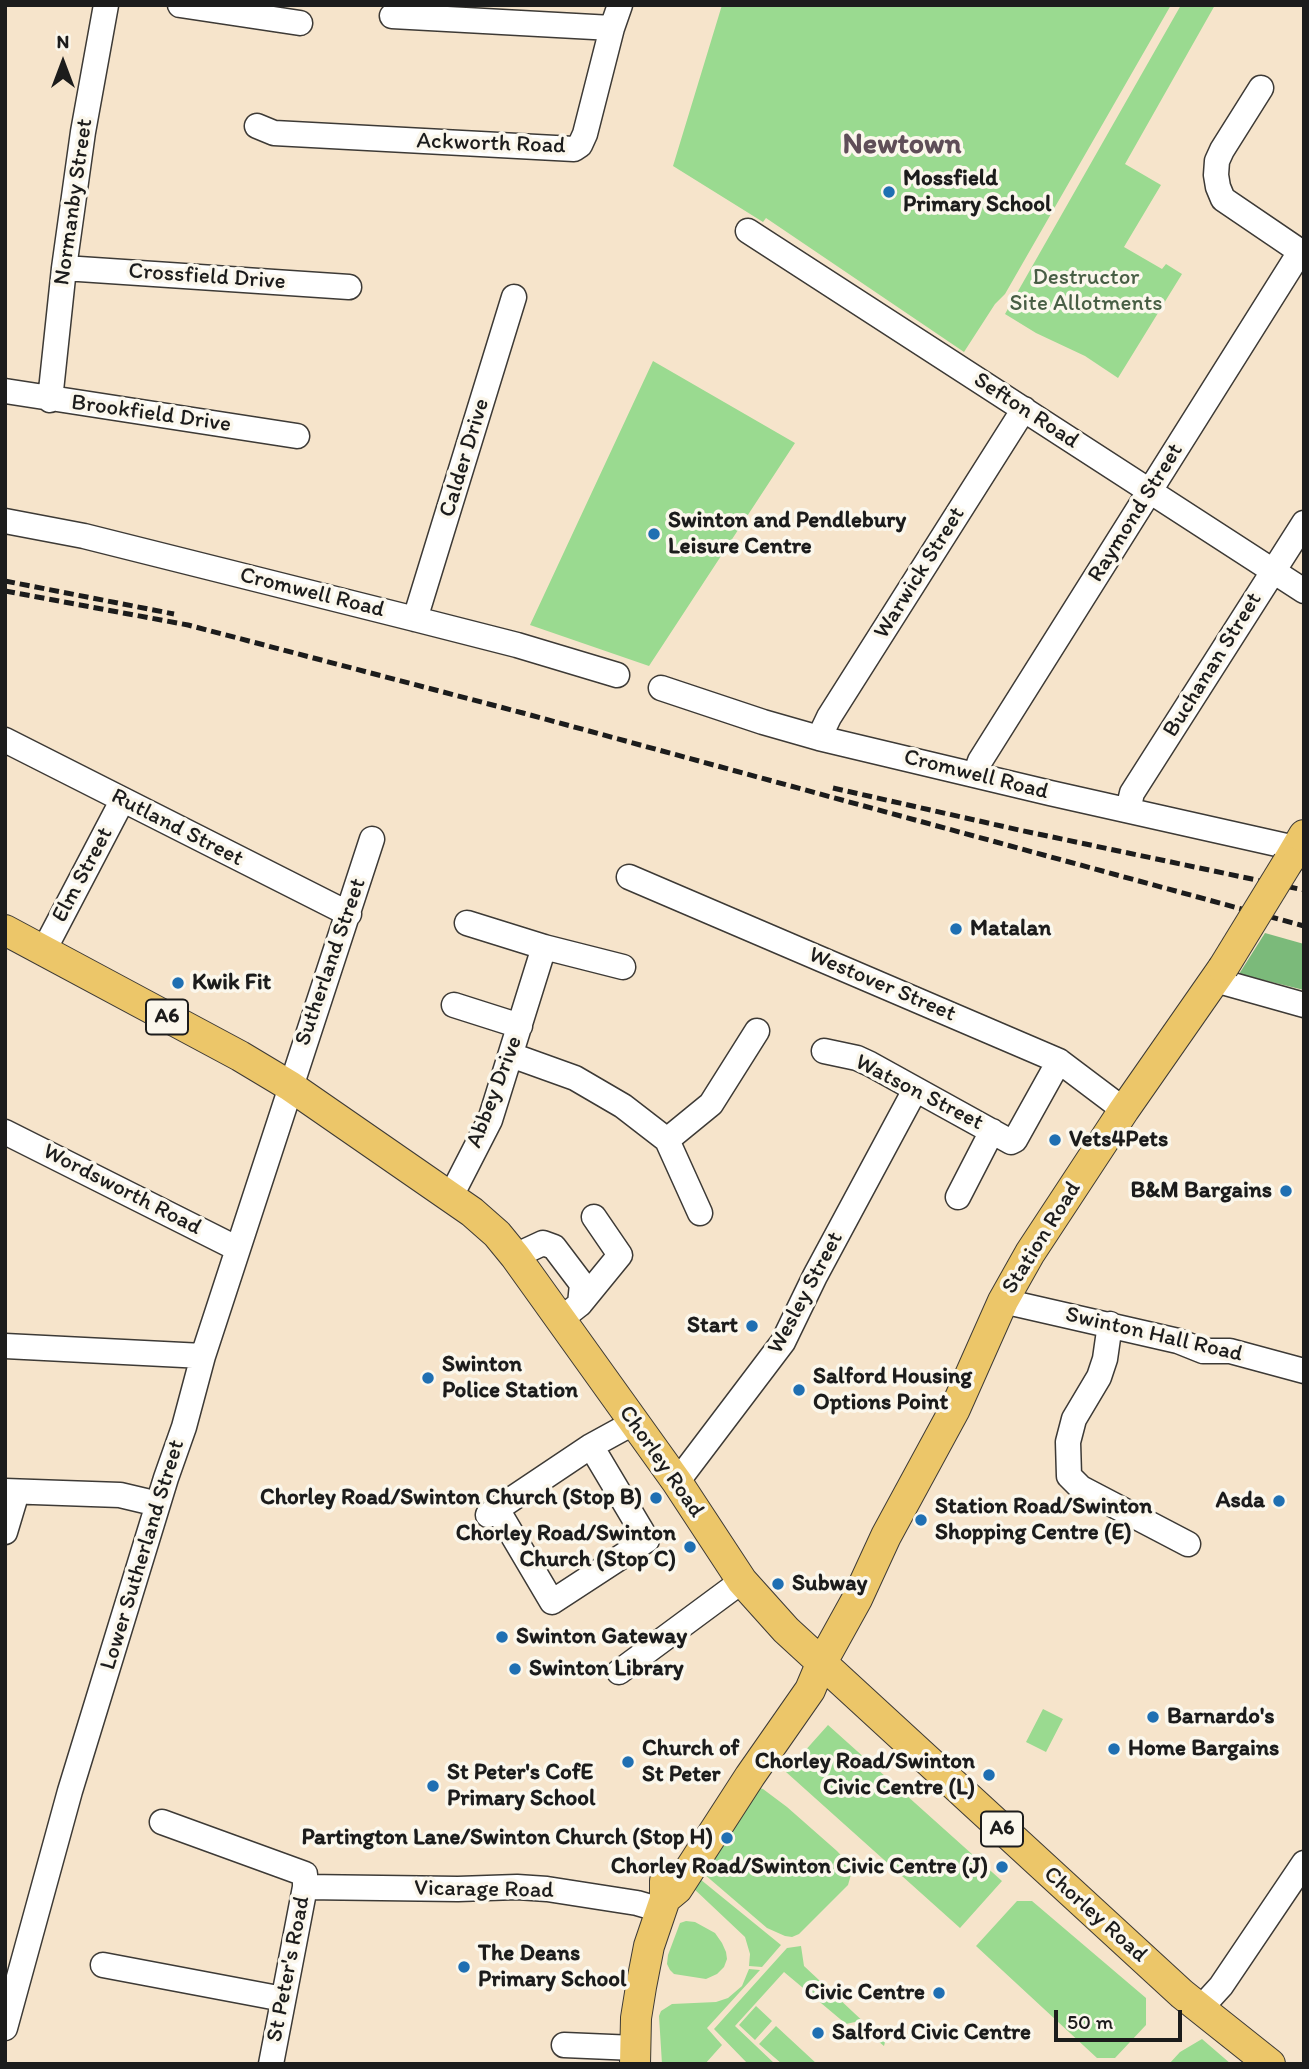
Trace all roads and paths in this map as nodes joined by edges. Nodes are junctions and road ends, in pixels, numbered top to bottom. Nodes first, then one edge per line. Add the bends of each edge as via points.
1 (106, 5) edge
2 (180, 5) edge
3 (392, 16) dead end
4 (616, 17) edge
5 (300, 23) dead end
6 (1261, 88) dead end
7 (257, 126) dead end
8 (748, 231) dead end
9 (1302, 253) edge
10 (64, 268) junction
11 (349, 286) dead end
12 (514, 298) dead end
13 (5, 391) edge
14 (50, 400) junction
15 (1024, 409) junction
16 (297, 436) dead end
17 (1149, 492) junction
18 (5, 521) edge
19 (1304, 523) edge
20 (1273, 570) junction
21 (1304, 591) edge
22 (415, 620) junction
23 (617, 675) dead end
24 (661, 688) dead end
25 (818, 738) junction
26 (5, 740) edge
27 (975, 775) junction
28 (122, 801) junction
29 (1128, 810) junction
30 (372, 839) dead end
31 (1296, 849) edge
32 (629, 877) dead end
33 (349, 914) junction
34 (467, 923) dead end
35 (5, 930) edge
36 (544, 947) junction
37 (44, 950) junction
38 (623, 967) dead end
39 (1219, 974) junction
40 (454, 1005) dead end
41 (1304, 1005) edge
42 (520, 1026) junction
43 (757, 1031) dead end
44 (824, 1051) dead end
45 (511, 1055) junction
46 (1059, 1061) junction
47 (290, 1086) junction
48 (915, 1090) junction
49 (1124, 1110) junction
50 (5, 1132) edge
51 (1001, 1136) junction
52 (667, 1140) junction
53 (451, 1196) junction
54 (958, 1197) dead end
55 (700, 1213) dead end
56 (594, 1217) dead end
57 (238, 1249) junction
58 (1003, 1300) junction
59 (570, 1311) junction
60 (1110, 1324) junction
61 (5, 1346) edge
62 (202, 1356) junction
63 (1304, 1371) edge
64 (633, 1423) junction
65 (591, 1446) junction
66 (677, 1482) junction
67 (11, 1492) edge
68 (158, 1504) junction
69 (5, 1532) edge
70 (1188, 1544) dead end
71 (742, 1581) junction
72 (821, 1664) junction
73 (619, 1672) dead end
74 (162, 1822) dead end
75 (1304, 1863) edge
76 (305, 1881) junction
77 (663, 1904) junction
78 (103, 1965) dead end
79 (284, 1999) junction
80 (1199, 2009) junction
81 (5, 2028) edge
82 (564, 2045) dead end
83 (635, 2056) edge
84 (271, 2064) edge
85 (1270, 2064) edge

1 - 10 street, Normanby Street
2 - 5 street
3 - 4 street
4 - 7 street, Ackworth Road via 585,134 574,149 274,133
6 - 9 street via 1222,150 1217,162 1218,187 1223,199
8 - 15 street, Sefton Road
9 - 17 street, Raymond Street
10 - 11 street, Crossfield Drive
10 - 14 street, Normanby Street
12 - 22 street, Calder Drive
13 - 14 street, Brookfield Drive
14 - 16 street, Brookfield Drive
15 - 17 street, Sefton Road
15 - 25 street, Warwick Street
17 - 20 street, Sefton Road
17 - 27 street, Raymond Street
18 - 22 street, Cromwell Road via 84,536
19 - 20 street, Buchanan Street
20 - 21 street, Sefton Road
20 - 29 street, Buchanan Street via 1132,793
22 - 23 street, Cromwell Road
24 - 25 street, Cromwell Road
25 - 27 street, Cromwell Road
26 - 28 street, Rutland Street
27 - 29 street, Cromwell Road
28 - 33 street, Rutland Street
28 - 37 street, Elm Street
29 - 31 street, Cromwell Road
30 - 33 street, Sutherland Street
31 - 39 main road, Station Road, bridge
32 - 46 street, Westover Street
33 - 47 street, Sutherland Street
34 - 36 street
35 - 37 main road, Chorley Road / A6
36 - 38 street
36 - 42 street, Abbey Drive
37 - 47 main road, Chorley Road / A6
39 - 41 street
39 - 49 main road, Station Road
40 - 42 street, Abbey Drive
42 - 45 street, Abbey Drive
43 - 52 street via 711,1104
44 - 48 street, Watson Street via 857,1058
45 - 52 street via 575,1078 623,1105
45 - 53 street, Abbey Drive via 489,1121
46 - 49 street, Westover Street
46 - 51 street via 1015,1140
47 - 53 main road, Chorley Road / A6
47 - 57 street, Lower Sutherland Street
48 - 51 street, Watson Street
48 - 66 street, Wesley Street via 783,1342
49 - 58 main road, Station Road
50 - 57 street, Wordsworth Road
51 - 54 street
52 - 55 street
53 - 59 main road, Chorley Road / A6 via 489,1227
56 - 59 street via 620,1255
57 - 62 street, Lower Sutherland Street
58 - 60 street, Swinton Hall Road
58 - 72 main road, Station Road via 955,1409
59 - 64 main road, Chorley Road / A6
60 - 63 street, Swinton Hall Road via 1203,1351 1230,1352
60 - 70 street via 1099,1377 1071,1430 1069,1476 1081,1488
61 - 62 street
62 - 68 street, Lower Sutherland Street
64 - 65 street
64 - 66 main road, Chorley Road / A6
65 - 65 street via 647,1540 552,1602 493,1513
66 - 71 main road, Chorley Road / A6
67 - 68 street via 120,1495
67 - 69 street
68 - 81 street, Lower Sutherland Street via 70,1791
71 - 72 main road, Chorley Road / A6
71 - 73 street
72 - 77 main road via 794,1684 686,1839 667,1875
72 - 80 main road, Chorley Road / A6
74 - 76 street, Vicarage Road
75 - 80 street via 1221,1986
76 - 77 street, Vicarage Road via 458,1889 517,1887
76 - 79 street, St Peter's Road
77 - 83 main road via 644,1966
78 - 79 street
79 - 84 street, St Peter's Road
80 - 85 main road, Chorley Road / A6
82 - 83 street

